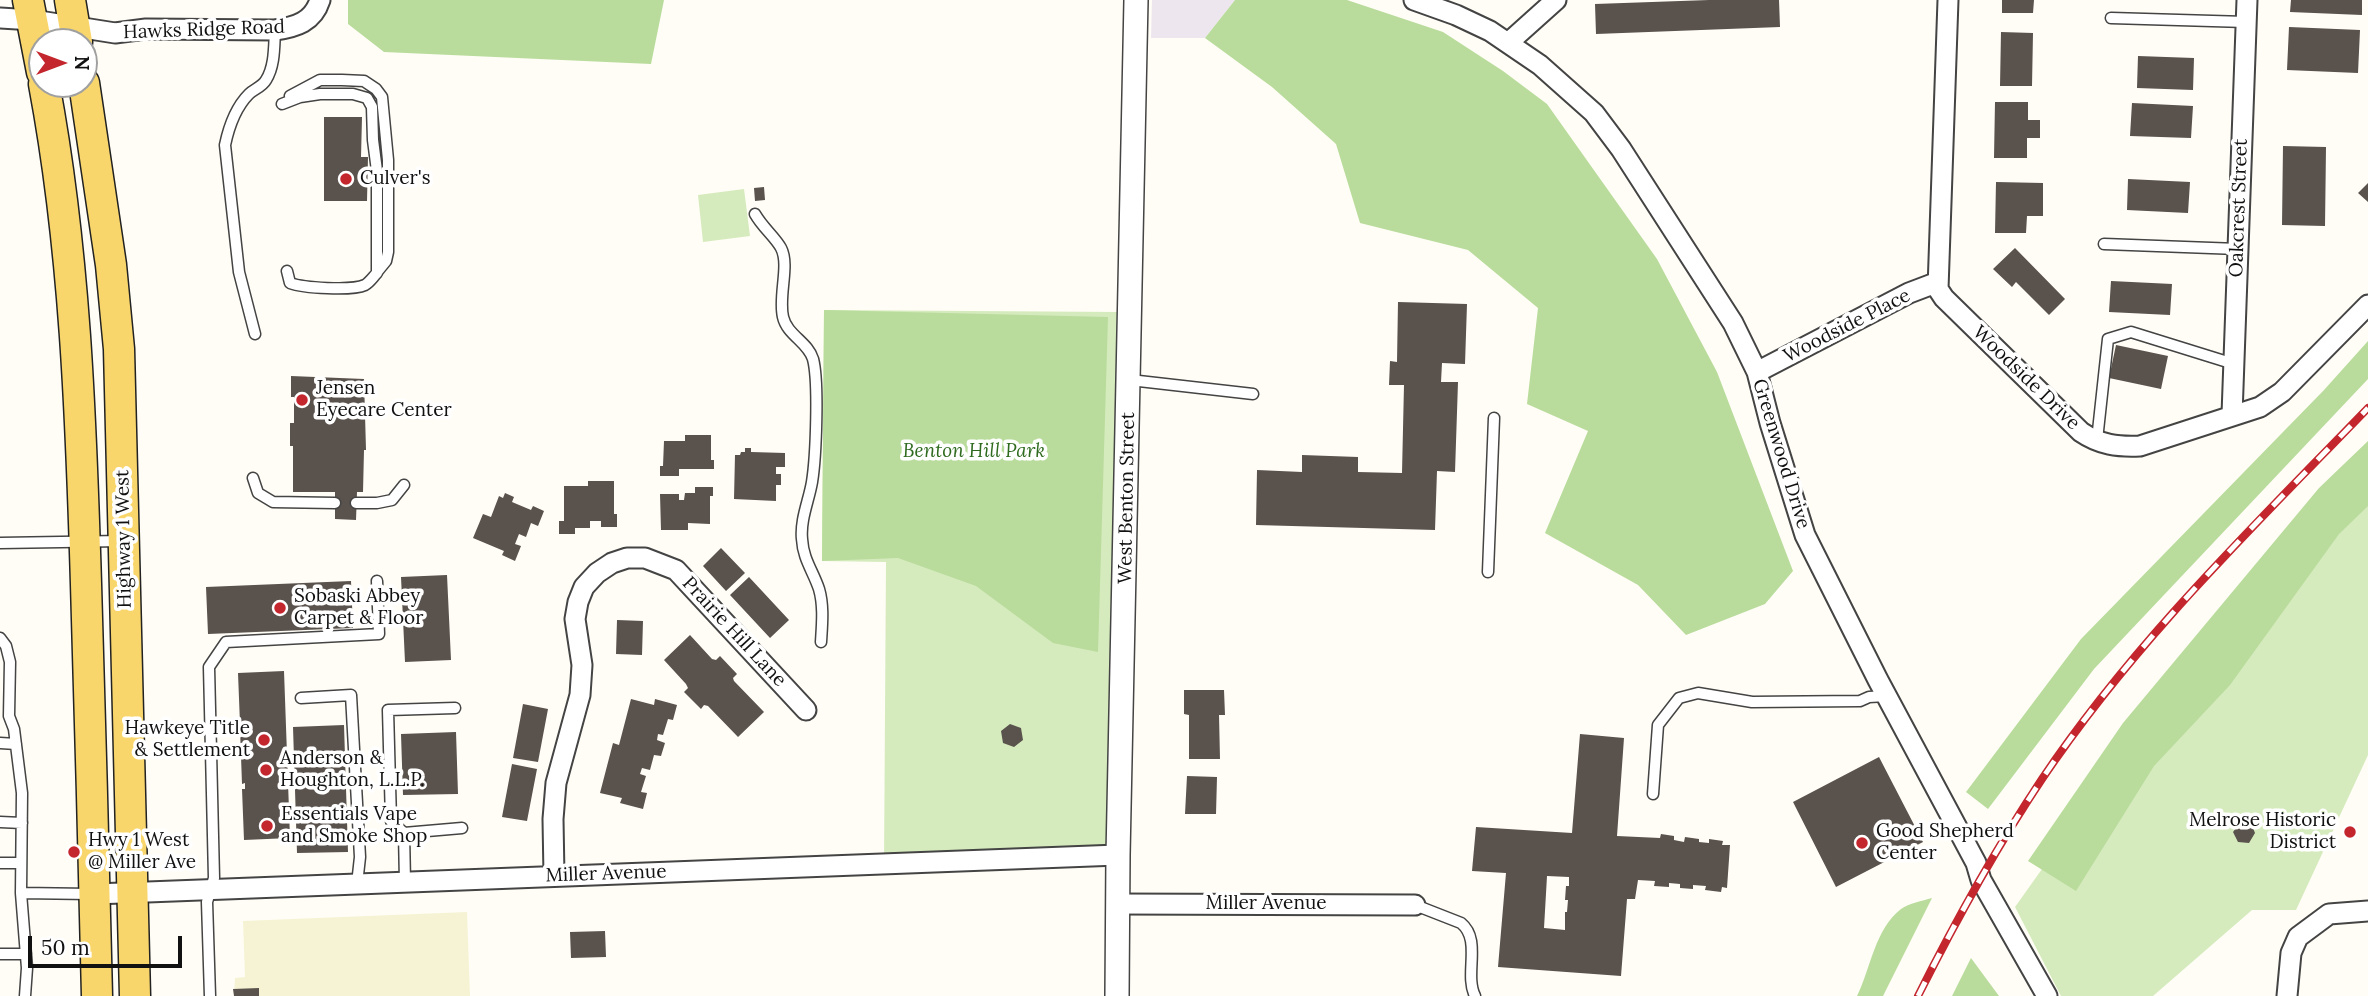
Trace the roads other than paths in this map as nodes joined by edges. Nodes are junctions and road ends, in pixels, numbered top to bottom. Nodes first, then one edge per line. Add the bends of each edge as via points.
1 (320, 0) edge
2 (1136, 0) edge
3 (1414, 0) edge
4 (1556, 0) edge
5 (1948, 0) edge
6 (2247, 0) edge
7 (31, 10) edge
8 (0, 18) edge
9 (2111, 18) dead end
10 (2246, 22) junction
11 (74, 23) edge
12 (34, 28) edge
13 (275, 30) junction
14 (1508, 43) junction
15 (46, 98) edge
16 (86, 98) edge
17 (282, 104) dead end
18 (755, 214) dead end
19 (2104, 244) dead end
20 (2238, 249) junction
21 (287, 271) dead end
22 (1938, 282) junction
23 (2368, 305) edge
24 (255, 334) dead end
25 (2234, 364) junction
26 (1757, 372) junction
27 (1130, 380) junction
28 (1253, 394) dead end
29 (2232, 415) junction
30 (1494, 418) dead end
31 (2097, 440) junction
32 (253, 478) dead end
33 (404, 485) dead end
34 (335, 503) dead end
35 (356, 503) dead end
36 (124, 541) junction
37 (0, 543) edge
38 (85, 543) junction
39 (1488, 572) dead end
40 (377, 581) dead end
41 (0, 638) edge
42 (821, 642) dead end
43 (1887, 696) junction
44 (300, 698) dead end
45 (455, 708) dead end
46 (806, 710) dead end
47 (0, 743) edge
48 (16, 744) junction
49 (1653, 794) dead end
50 (0, 822) edge
51 (22, 823) junction
52 (462, 828) dead end
53 (404, 833) junction
54 (1118, 855) junction
55 (0, 863) edge
56 (21, 863) junction
57 (554, 876) junction
58 (405, 882) junction
59 (357, 884) junction
60 (211, 890) junction
61 (132, 892) junction
62 (21, 893) junction
63 (95, 894) junction
64 (1117, 904) junction
65 (1415, 905) joint
66 (2368, 911) edge
67 (0, 954) edge
68 (26, 954) junction
69 (25, 996) edge
70 (97, 996) edge
71 (135, 996) edge
72 (210, 996) edge
73 (1117, 996) edge
74 (1475, 996) edge
75 (2047, 996) edge
76 (2287, 996) edge

1 - 13 street, Hawks Ridge Road via 305,22
2 - 27 street, West Benton Street
3 - 14 street, Greenwood Drive via 1456,15
4 - 14 street
5 - 22 street
6 - 10 street, Oakcrest Street
7 - 8 street, Hawks Ridge Road
7 - 11 street, Hawks Ridge Road
7 - 12 main road
9 - 10 lane
10 - 20 street, Oakcrest Street
11 - 13 street, Hawks Ridge Road via 115,33
13 - 24 lane via 267,79 239,106 225,145 239,272
14 - 26 street, Greenwood Drive via 1594,113 1733,323
15 - 38 main road, Highway 1 West via 70,269
16 - 36 main road, Highway 1 West via 119,348
17 - 21 lane via 320,94 367,98 372,107 377,171 377,273 358,287 300,287 290,283
18 - 42 lane via 782,249 783,318 813,357 812,481 801,535 822,602
19 - 20 lane
20 - 25 street, Oakcrest Street
22 - 26 street, Woodside Place
22 - 31 street, Woodside Drive via 1944,298 2081,432
23 - 29 street, Woodside Drive via 2282,392 2260,407
25 - 29 street, Oakcrest Street
25 - 31 lane via 2131,332 2108,339
26 - 43 street, Greenwood Drive via 1805,536
27 - 28 lane
27 - 54 street, West Benton Street
29 - 31 street, Woodside Drive via 2140,446
30 - 39 lane
32 - 34 lane via 258,493 273,502
33 - 35 lane via 392,500
36 - 38 lane
36 - 61 main road, Highway 1 West
37 - 38 lane
38 - 63 main road, Highway 1 West
40 - 60 lane via 379,634 226,642 209,667
41 - 48 lane via 10,662 9,716
43 - 49 lane via 1860,701 1752,702 1698,693 1679,698 1658,725
43 - 75 street, Greenwood Drive via 1981,880
44 - 59 lane via 351,695 360,857
45 - 53 lane via 388,710 391,821
46 - 57 street, Prairie Hill Lane via 676,570 645,558 627,558 605,568 584,587 575,620 582,665 580,695 556,783
47 - 48 lane
48 - 51 lane
50 - 51 lane
51 - 56 lane
52 - 53 lane
53 - 58 lane
54 - 57 street, Miller Avenue
54 - 64 street, West Benton Street
55 - 56 lane
56 - 62 lane
57 - 58 street, Miller Avenue
58 - 59 street, Miller Avenue
59 - 60 street, Miller Avenue
60 - 61 street, Miller Avenue
60 - 72 lane via 207,902
61 - 63 street, Miller Avenue
61 - 71 main road, Highway 1 West
62 - 63 lane
62 - 68 lane
63 - 70 main road, Highway 1 West
64 - 65 street, Miller Avenue
64 - 73 street, West Benton Street
65 - 74 lane via 1467,928 1470,986
66 - 76 street via 2329,914 2298,937 2291,953
67 - 68 lane
68 - 69 lane

